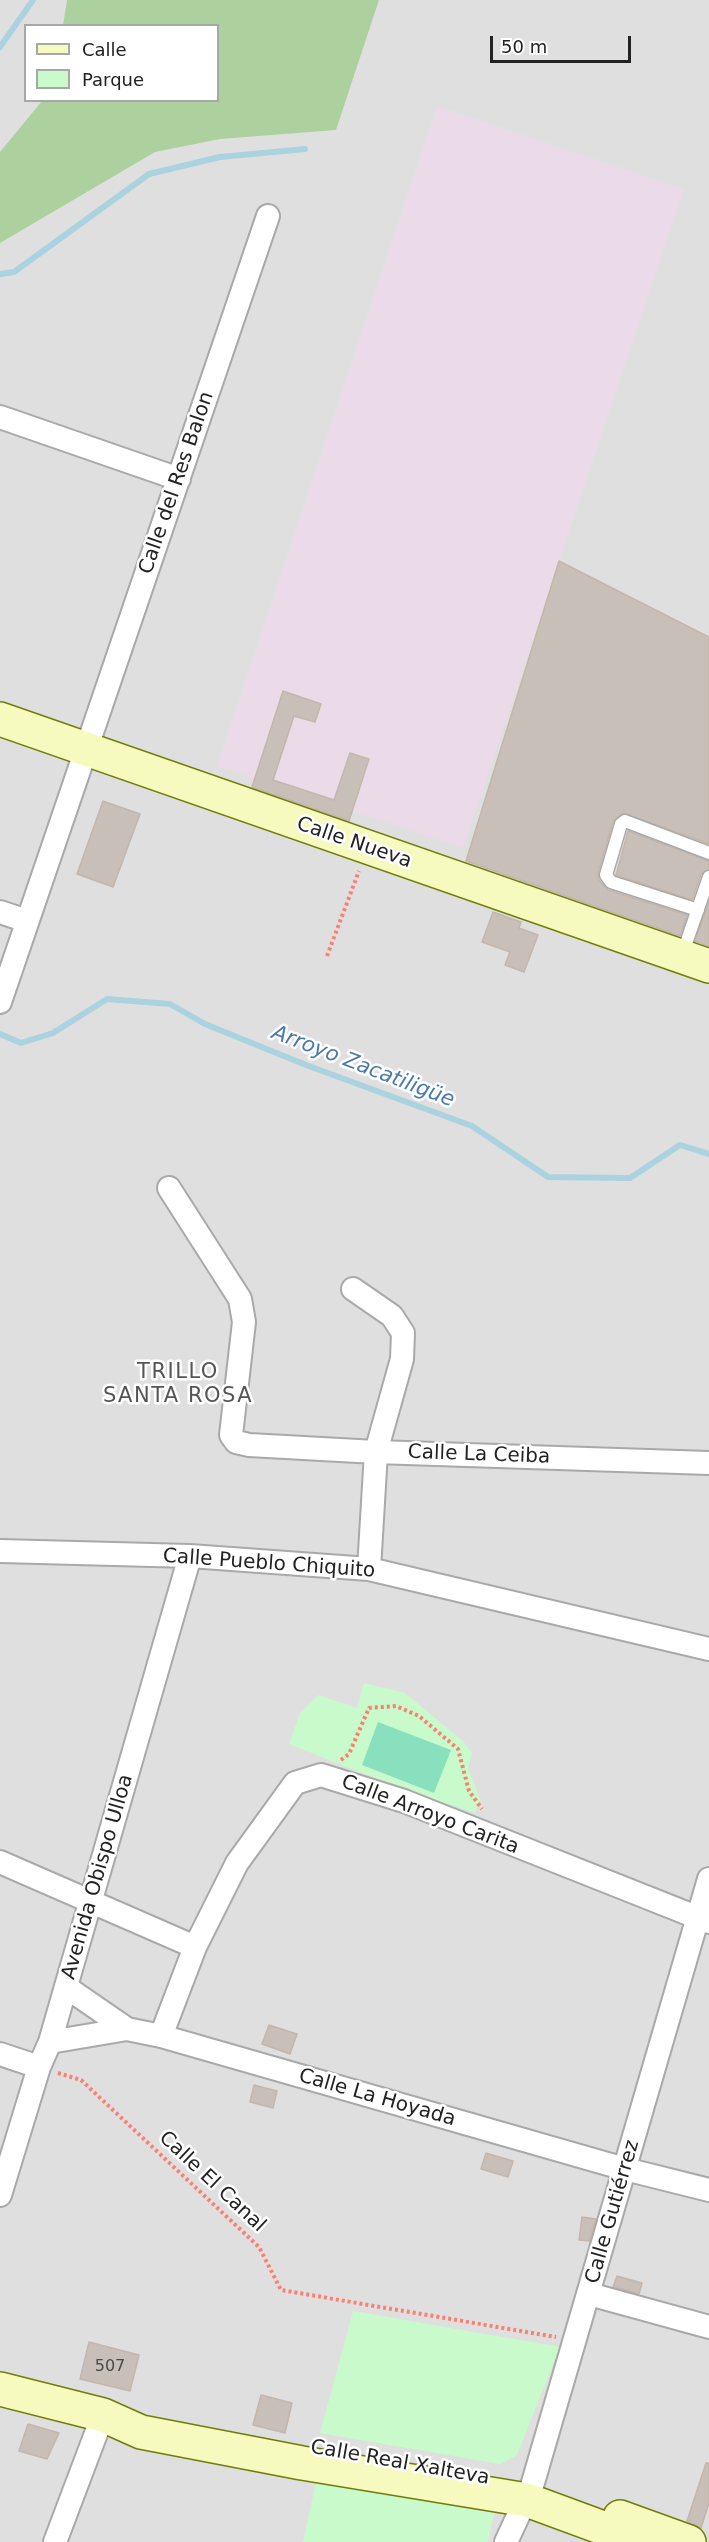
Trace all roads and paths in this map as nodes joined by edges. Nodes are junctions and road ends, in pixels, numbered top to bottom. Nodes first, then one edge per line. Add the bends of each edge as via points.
1 (268, 216) dead end
2 (0, 417) edge
3 (179, 479) junction
4 (0, 719) edge
5 (86, 749) junction
6 (367, 848) junction
7 (709, 853) edge
8 (709, 877) edge
9 (698, 910) junction
10 (0, 912) edge
11 (27, 921) junction
12 (327, 956) dead end
13 (695, 961) edge
14 (2, 994) edge
15 (169, 1188) dead end
16 (353, 1289) dead end
17 (376, 1452) junction
18 (709, 1463) edge
19 (0, 1551) edge
20 (190, 1557) junction
21 (369, 1569) junction
22 (709, 1649) edge
23 (321, 1775) junction
24 (492, 1837) junction
25 (0, 1862) edge
26 (709, 1879) edge
27 (91, 1901) junction
28 (703, 1921) edge
29 (195, 1947) junction
30 (66, 1987) junction
31 (127, 2029) junction
32 (161, 2036) junction
33 (50, 2042) junction
34 (0, 2054) edge
35 (39, 2067) junction
36 (625, 2169) junction
37 (709, 2190) edge
38 (0, 2195) edge
39 (589, 2294) junction
40 (709, 2327) edge
41 (575, 2341) junction
42 (0, 2390) edge
43 (103, 2415) junction
44 (530, 2493) junction
45 (55, 2542) edge
46 (506, 2542) edge
47 (641, 2542) edge
48 (689, 2542) edge

1 - 3 street, Calle del Res Balon
2 - 3 street
3 - 5 street, Calle del Res Balon
4 - 5 street, Calle Nueva
5 - 6 street, Calle Nueva
5 - 11 street, Calle del Res Balon
6 - 12 path
6 - 13 street, Calle Nueva
7 - 9 lane via 625,821 606,875 611,882
8 - 9 lane
9 - 13 lane
10 - 11 street
11 - 14 street, Calle del Res Balon
15 - 17 street, Calle La Ceiba via 240,1299 244,1322 231,1436 236,1442 249,1445
16 - 17 street via 392,1316 403,1333 402,1359
17 - 18 street, Calle La Ceiba
17 - 21 street
19 - 20 street, Calle Pueblo Chiquito
20 - 21 street, Calle Pueblo Chiquito
20 - 27 street, Avenida Obispo Ulloa
21 - 22 street, Calle Pueblo Chiquito
23 - 24 street, Calle Arroyo Carita via 404,1801
23 - 24 path via 349,1754 369,1708 396,1706 419,1716 458,1749 469,1791 488,1817
23 - 29 street, Calle Arroyo Carita via 295,1783 237,1863
24 - 28 street, Calle Arroyo Carita
25 - 27 street
26 - 28 street, Calle Gutiérrez
27 - 29 street
27 - 30 street, Avenida Obispo Ulloa
28 - 36 street, Calle Gutiérrez
29 - 32 street, Calle Arroyo Carita
30 - 31 street, Calle La Hoyada
30 - 33 street, Avenida Obispo Ulloa
31 - 32 street, Calle La Hoyada
31 - 33 street, Calle La Hoyada
32 - 36 street, Calle La Hoyada
33 - 35 street, Avenida Obispo Ulloa
34 - 35 street
35 - 38 street, Avenida Obispo Ulloa
35 - 41 path, Calle El Canal via 81,2080 259,2247 281,2290
36 - 37 street, Calle La Hoyada
36 - 39 street, Calle Gutiérrez
39 - 40 street
39 - 41 street, Calle Gutiérrez
41 - 44 street, Calle Gutiérrez
42 - 43 street, Calle Real Xalteva
43 - 44 street, Calle Real Xalteva via 144,2415 303,2455
43 - 45 street
44 - 46 street, Calle Gutiérrez
44 - 47 street, Calle Real Xalteva
44 - 48 street, Calle Real Xalteva

